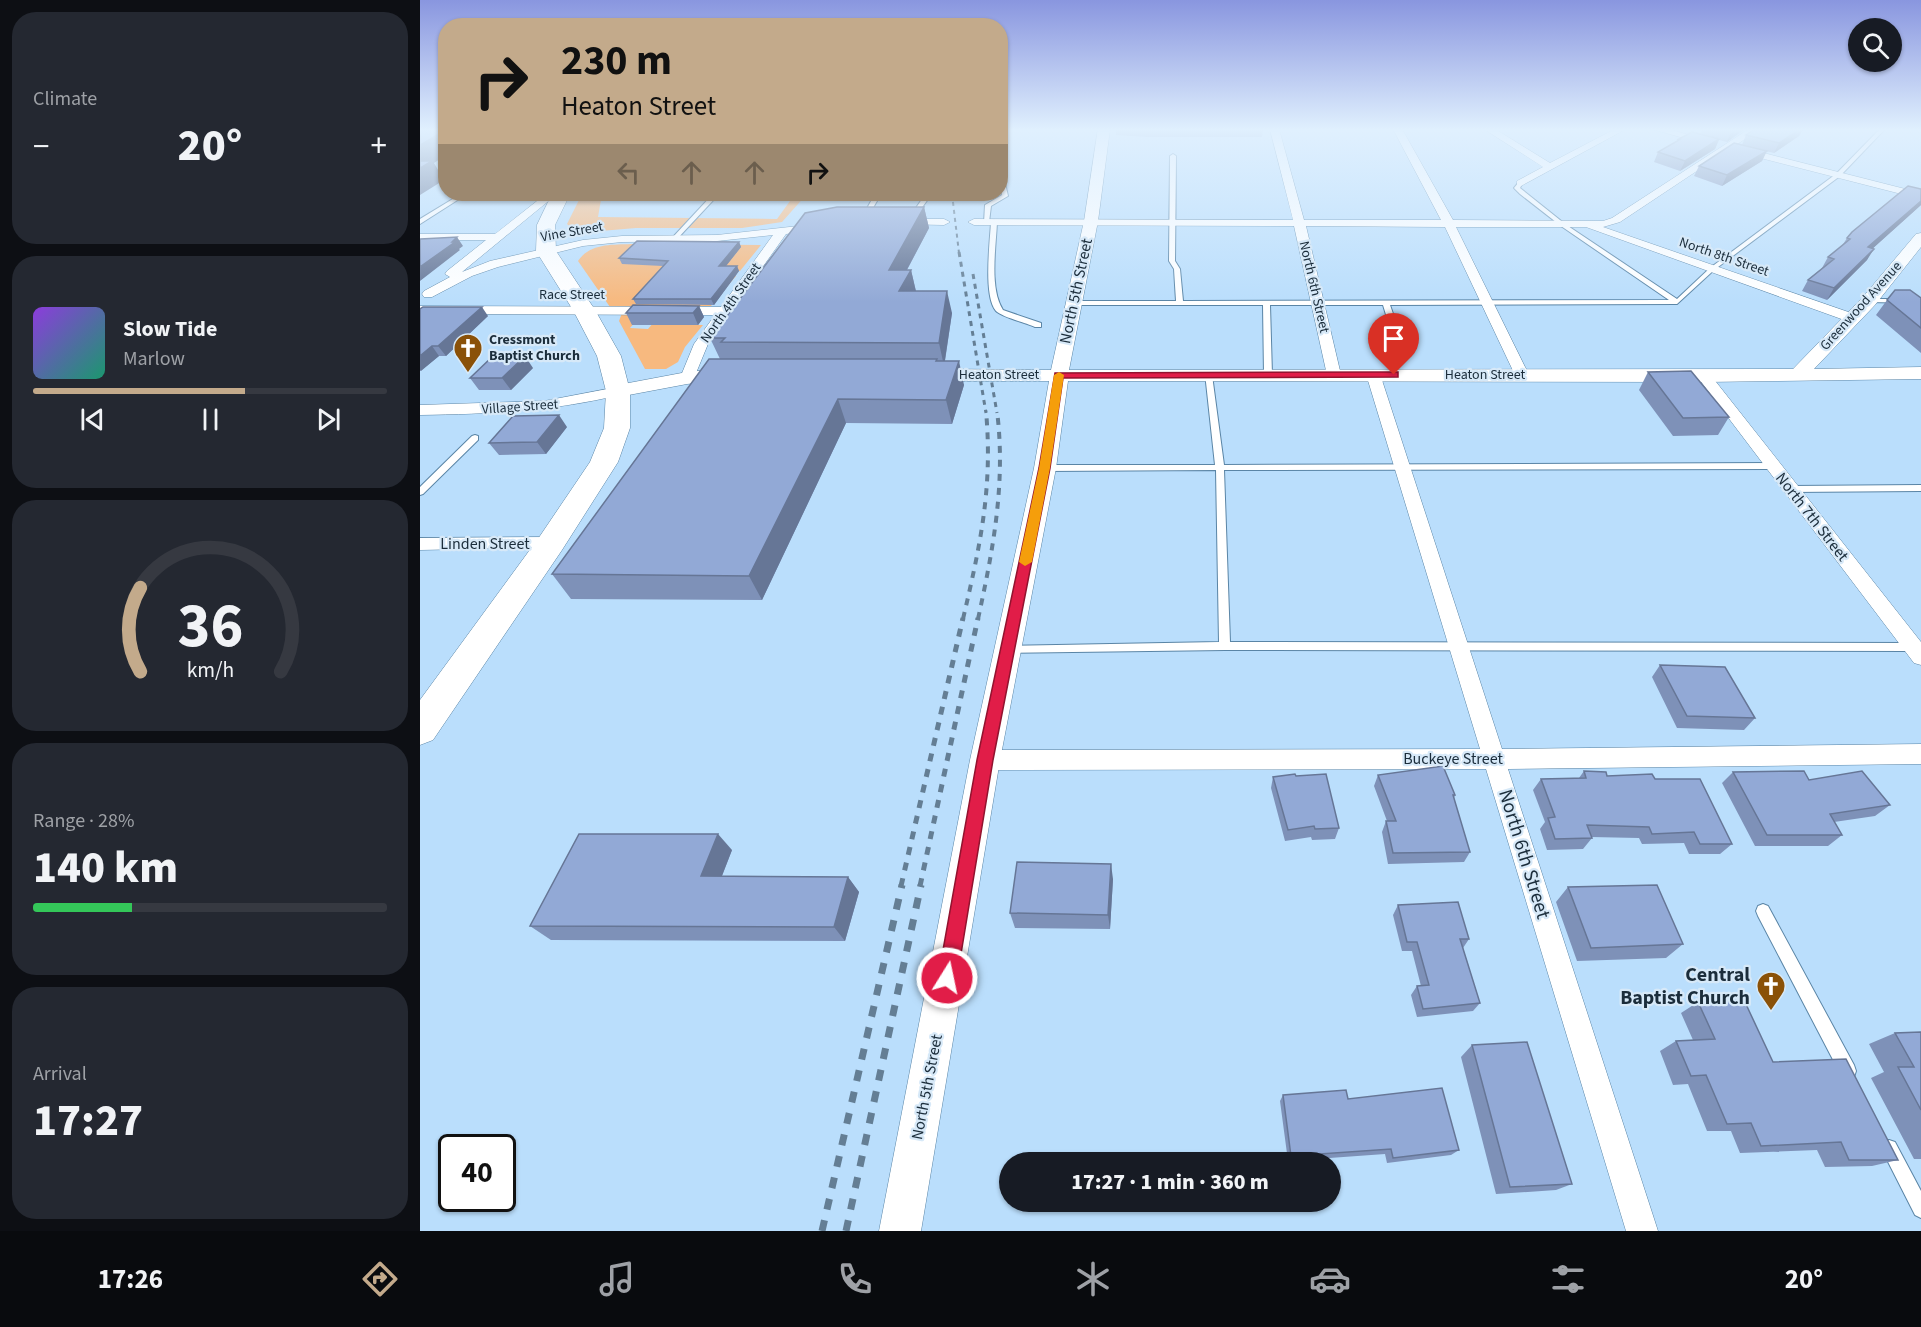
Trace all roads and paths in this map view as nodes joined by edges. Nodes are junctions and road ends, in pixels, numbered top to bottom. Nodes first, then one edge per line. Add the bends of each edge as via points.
1 (1096, 186) edge
2 (1172, 186) edge
3 (1289, 186) edge
4 (1429, 186) edge
5 (1518, 186) edge
6 (1667, 186) edge
7 (1823, 186) edge
8 (1883, 186) edge
9 (1921, 196) edge
10 (453, 201) edge
11 (543, 201) edge
12 (558, 201) edge
13 (709, 201) edge
14 (874, 201) edge
15 (924, 201) edge
16 (996, 201) edge
17 (420, 222) edge
18 (859, 222) joint
19 (910, 222) junction
20 (944, 222) dead end
21 (985, 222) junction
22 (1091, 222) junction
23 (1171, 222) junction
24 (1299, 222) junction
25 (1448, 222) junction
26 (827, 225) edge
27 (1563, 225) junction
28 (1587, 225) junction
29 (782, 231) junction
30 (420, 237) edge
31 (496, 237) junction
32 (1921, 237) edge
33 (675, 238) junction
34 (546, 251) junction
35 (1712, 269) junction
36 (424, 298) edge
37 (1869, 300) junction
38 (1921, 301) edge
39 (1180, 302) junction
40 (1266, 302) junction
41 (1317, 302) junction
42 (1487, 302) junction
43 (1677, 302) junction
44 (1074, 303) junction
45 (1386, 303) junction
46 (420, 310) edge
47 (584, 310) junction
48 (723, 311) junction
49 (1852, 318) junction
50 (1038, 325) dead end
51 (1395, 331) dead end
52 (747, 374) edge
53 (1373, 374) junction
54 (1799, 374) junction
55 (1921, 374) edge
56 (914, 375) edge
57 (1059, 375) junction
58 (1208, 375) junction
59 (1268, 375) junction
60 (1334, 375) junction
61 (1522, 375) junction
62 (1704, 376) junction
63 (687, 378) junction
64 (618, 391) junction
65 (420, 410) edge
66 (475, 438) dead end
67 (1401, 466) junction
68 (1773, 466) junction
69 (1220, 467) junction
70 (1045, 468) junction
71 (1921, 488) edge
72 (1791, 489) junction
73 (420, 492) edge
74 (551, 543) junction
75 (420, 544) edge
76 (1225, 646) junction
77 (1458, 646) junction
78 (1007, 650) junction
79 (1918, 650) edge
80 (420, 729) edge
81 (1921, 754) edge
82 (1494, 759) junction
83 (985, 760) junction
84 (1763, 911) dead end
85 (1856, 1085) edge
86 (1883, 1137) edge
87 (1921, 1209) edge
88 (900, 1231) edge
89 (1642, 1231) edge

1 - 22 street, North 5th Street
2 - 23 lane
3 - 24 street, North 6th Street
4 - 25 street
5 - 27 lane via 1522,194
6 - 28 street via 1616,220
7 - 35 lane
8 - 9 street
10 - 17 lane
11 - 31 street
12 - 34 highway via 546,225
13 - 33 lane
14 - 18 lane
15 - 19 lane
16 - 21 lane via 988,205
18 - 19 street
19 - 20 street
21 - 22 street
21 - 50 lane via 996,307
22 - 23 street
22 - 44 street, North 5th Street
23 - 24 street
23 - 39 lane via 1172,261 1177,269
24 - 25 street
24 - 41 street, North 6th Street
25 - 27 street
25 - 42 street
26 - 29 street, Vine Street
27 - 28 street
27 - 43 lane
28 - 35 street, North 8th Street
29 - 33 street, Vine Street
29 - 48 street, North 4th Street
30 - 31 street
31 - 36 street
32 - 37 street, Greenwood Avenue
33 - 34 street, Vine Street via 612,240
34 - 36 street, Vine Street via 477,270
34 - 47 highway
35 - 43 lane
35 - 49 street, North 8th Street
37 - 38 lane
37 - 49 street, Greenwood Avenue
39 - 40 lane
39 - 44 lane
40 - 41 lane
40 - 59 lane
41 - 45 lane
41 - 60 street, North 6th Street
42 - 43 lane
42 - 45 lane
42 - 61 street
44 - 57 street, North 5th Street
45 - 51 lane
46 - 47 street, Race Street
47 - 48 street, Race Street
47 - 64 highway via 609,356
48 - 63 street, North 4th Street via 701,344
49 - 54 street, Greenwood Avenue
52 - 63 street
53 - 60 street, Heaton Street
53 - 61 street, Heaton Street
53 - 67 street, North 6th Street
54 - 55 street, Heaton Street
54 - 62 street, Heaton Street
56 - 57 street, Heaton Street
57 - 58 street, Heaton Street
57 - 70 street, North 5th Street
58 - 59 street, Heaton Street
58 - 69 lane
59 - 60 street, Heaton Street
61 - 62 street, Heaton Street
62 - 68 street, North 7th Street
63 - 64 street
64 - 65 street, Village Street via 530,408
64 - 74 highway via 617,428 604,462
66 - 73 lane
67 - 68 lane
67 - 69 lane
67 - 77 street, North 6th Street
68 - 72 street, North 7th Street
69 - 70 lane
69 - 76 lane
70 - 78 street, North 5th Street
71 - 72 lane
72 - 79 street, North 7th Street
74 - 75 street, Linden Street
74 - 80 highway
76 - 77 lane
76 - 78 lane
77 - 79 lane
77 - 82 street, North 6th Street
78 - 83 street, North 5th Street
81 - 82 street, Buckeye Street
82 - 83 street, Buckeye Street
82 - 89 street, North 6th Street
83 - 88 street, North 5th Street
84 - 85 lane
86 - 87 lane

